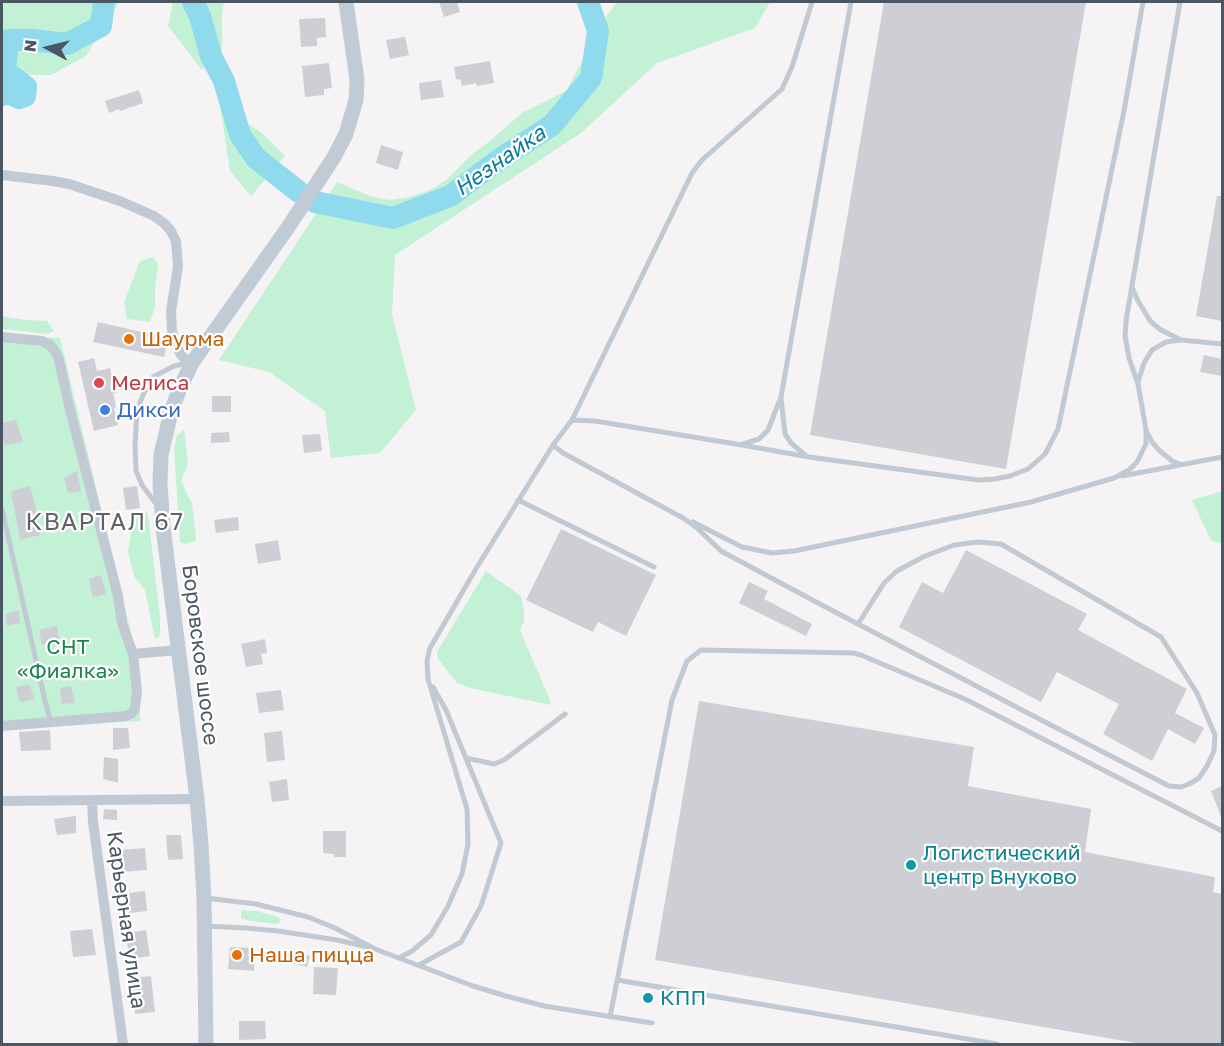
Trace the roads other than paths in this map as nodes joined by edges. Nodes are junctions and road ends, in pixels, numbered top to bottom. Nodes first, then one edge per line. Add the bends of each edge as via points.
1 (346, 2) edge
2 (812, 2) edge
3 (851, 2) edge
4 (1143, 2) edge
5 (1180, 2) edge
6 (2, 175) edge
7 (1132, 285) junction
8 (2, 337) edge
9 (1181, 340) junction
10 (1222, 344) edge
11 (192, 363) junction
12 (1138, 384) junction
13 (781, 397) junction
14 (572, 420) junction
15 (1146, 430) junction
16 (553, 445) junction
17 (742, 445) junction
18 (809, 457) junction
19 (1222, 457) edge
20 (1182, 465) junction
21 (1114, 478) junction
22 (518, 500) junction
23 (2, 509) edge
24 (162, 512) junction
25 (683, 518) junction
26 (654, 567) dead end
27 (858, 624) junction
28 (178, 650) junction
29 (133, 654) junction
30 (428, 679) junction
31 (565, 714) dead end
32 (51, 722) junction
33 (2, 726) edge
34 (466, 759) junction
35 (197, 799) junction
36 (93, 800) junction
37 (2, 801) edge
38 (1222, 831) edge
39 (204, 897) junction
40 (205, 926) junction
41 (375, 949) junction
42 (399, 958) junction
43 (419, 965) junction
44 (617, 980) junction
45 (610, 1017) junction
46 (652, 1023) dead end
47 (123, 1044) edge
48 (206, 1044) edge
49 (996, 1044) edge

1 - 11 main road, Боровское шоссе via 357,80 356,100 346,134 289,226
2 - 14 lane via 782,89 692,173
3 - 13 lane
4 - 18 lane via 1058,429 1045,454 1028,469 1010,476 978,480
5 - 7 lane
6 - 11 street via 69,184 120,201 165,224 176,241 178,267 172,331 180,355
7 - 9 lane via 1151,322
7 - 12 lane via 1125,336
8 - 29 street via 42,341 50,345 59,360 122,623
9 - 10 lane
9 - 12 lane via 1152,350
11 - 24 main road, Боровское шоссе via 171,412 163,445
11 - 24 lane via 174,366 153,377 137,410 136,471
12 - 15 lane
13 - 17 lane via 768,430 759,439
13 - 18 lane via 785,434
14 - 16 lane
14 - 17 lane
15 - 20 lane via 1159,450
15 - 21 lane via 1146,444 1137,462
16 - 22 lane
16 - 25 lane
17 - 18 lane
19 - 20 lane
20 - 21 lane
21 - 25 lane via 1031,502 794,551 772,553 742,547
22 - 26 lane
22 - 30 lane via 430,648
23 - 32 lane
24 - 28 main road, Боровское шоссе
25 - 27 lane via 722,551
27 - 27 lane via 884,583 923,557 954,545 1001,544 1161,637 1197,693 1215,735 1214,751 1199,778 1181,787 1169,786
28 - 29 street
28 - 35 main road, Боровское шоссе
29 - 32 street via 137,691 132,713
30 - 34 lane
30 - 42 lane via 467,809 468,844 462,874 431,935
31 - 34 lane via 504,760 494,764
32 - 33 street
34 - 43 lane via 501,843 481,906 461,942
35 - 36 street
35 - 39 main road, Боровское шоссе
36 - 37 street
36 - 47 street, Карьерная улица
38 - 44 lane via 967,700 861,655 701,650 687,661 672,700
39 - 40 main road, Боровское шоссе
39 - 41 lane via 308,917
40 - 41 lane via 299,934
40 - 48 main road, Боровское шоссе
41 - 42 lane
42 - 43 lane
43 - 45 lane via 506,996
44 - 45 lane
44 - 49 lane
45 - 46 lane

